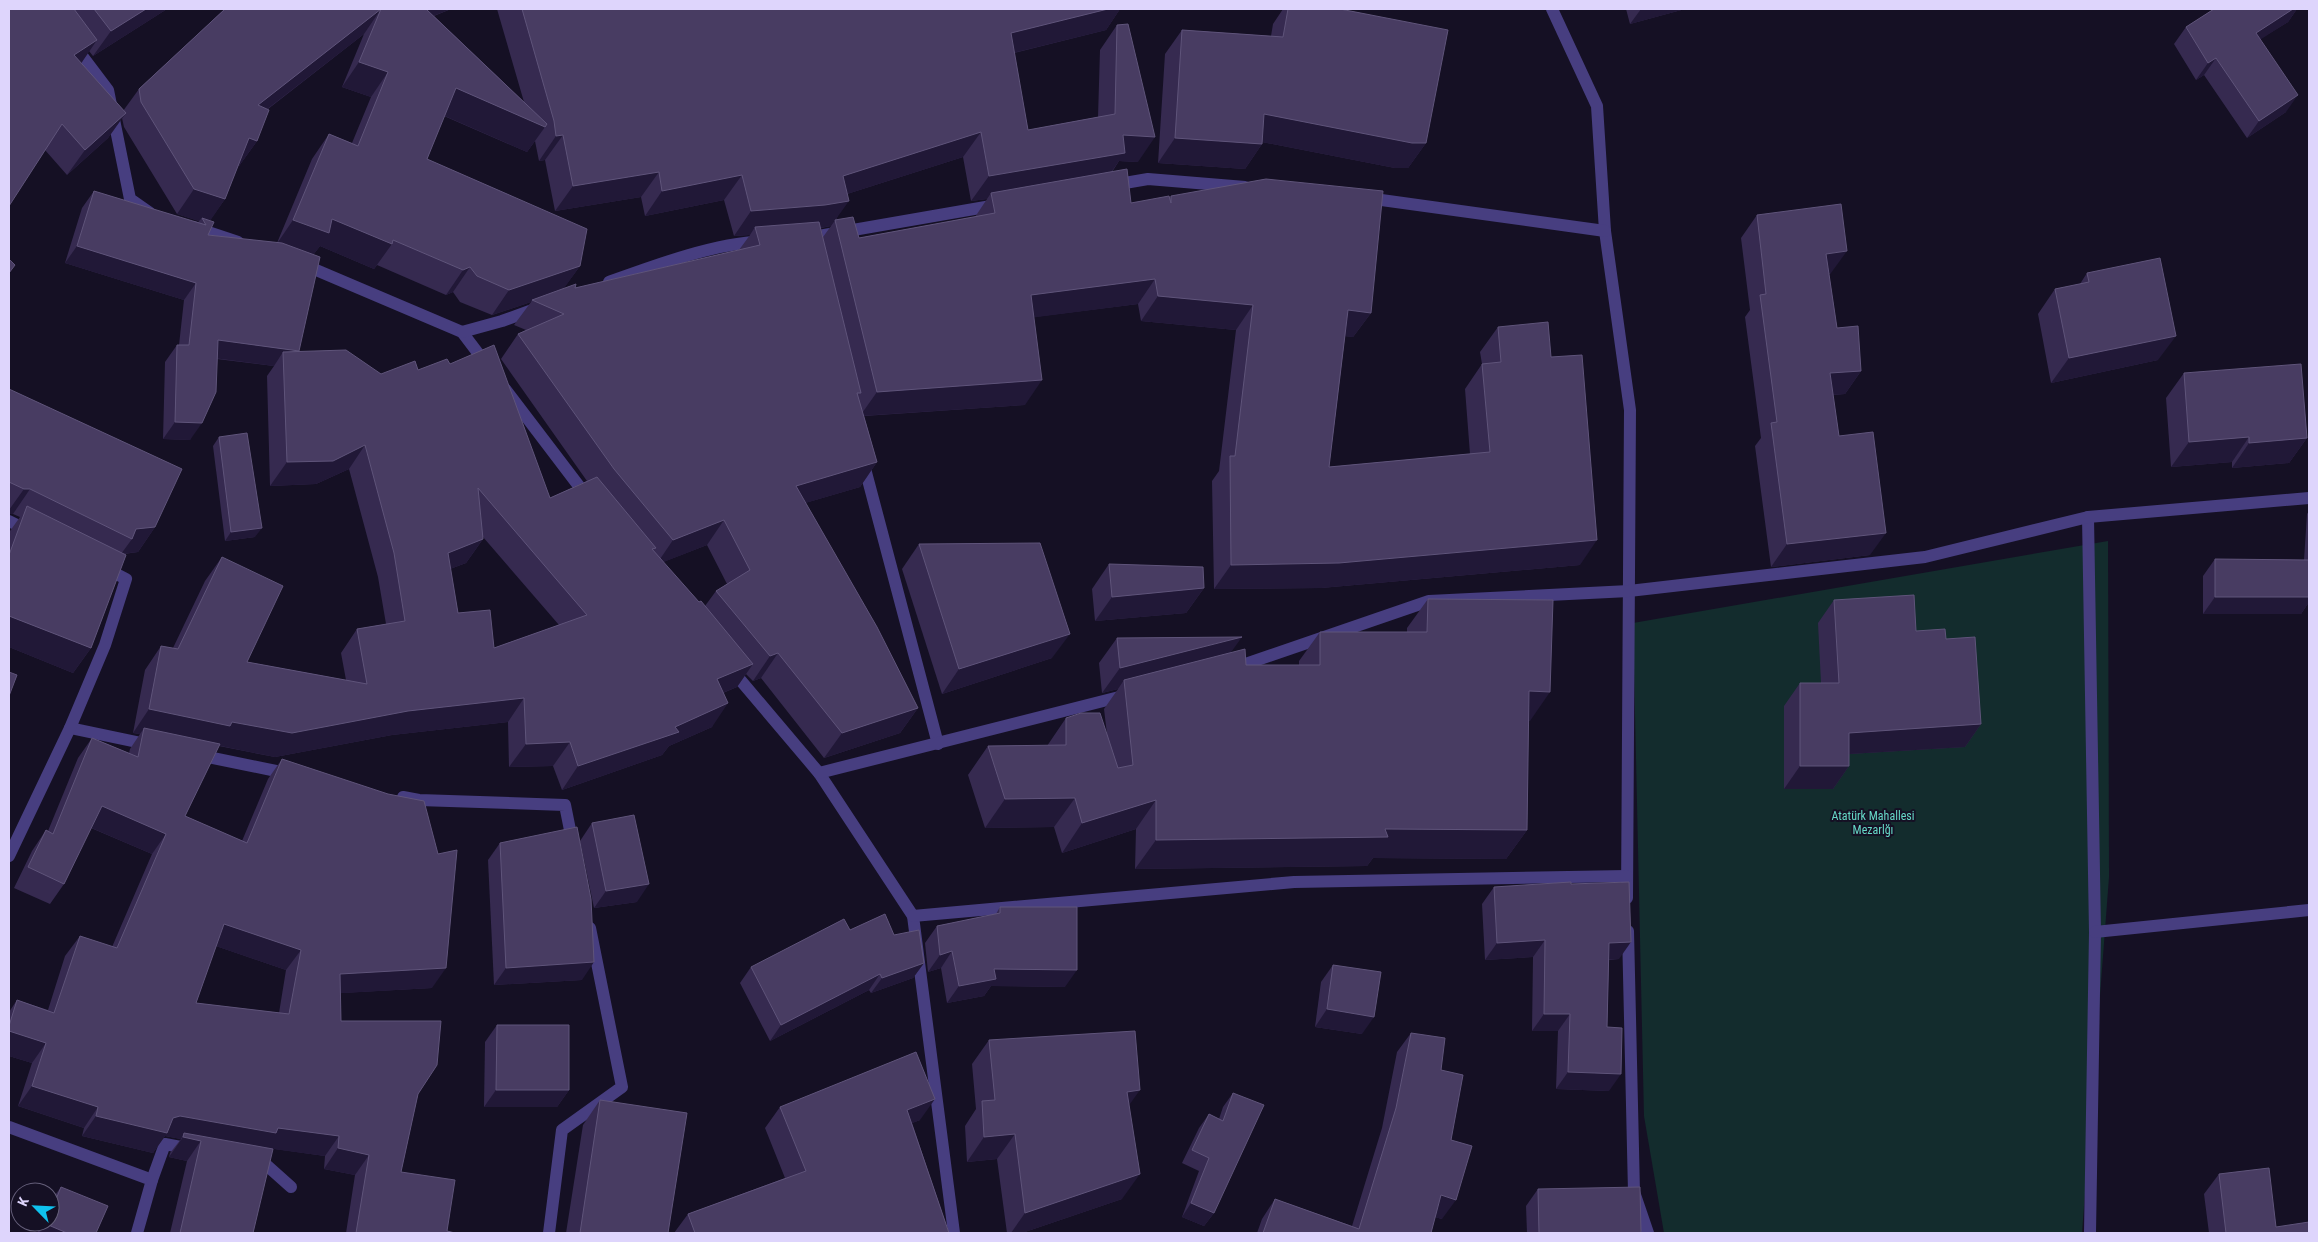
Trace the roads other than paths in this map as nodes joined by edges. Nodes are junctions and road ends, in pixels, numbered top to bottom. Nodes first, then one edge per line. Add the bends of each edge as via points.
1 (1552, 9) edge
2 (64, 31) edge
3 (1099, 187) edge
4 (1254, 188) edge
5 (1350, 196) edge
6 (1012, 202) edge
7 (160, 216) edge
8 (178, 222) edge
9 (1606, 231) junction
10 (790, 239) edge
11 (771, 240) edge
12 (250, 246) edge
13 (286, 258) edge
14 (593, 288) edge
15 (548, 305) edge
16 (462, 332) junction
17 (859, 446) edge
18 (2309, 498) edge
19 (599, 510) edge
20 (2088, 518) junction
21 (9, 522) edge
22 (40, 536) edge
23 (91, 561) edge
24 (1629, 591) junction
25 (725, 661) edge
26 (1220, 671) edge
27 (1136, 693) edge
28 (70, 728) junction
29 (938, 744) junction
30 (167, 748) edge
31 (186, 752) edge
32 (819, 773) junction
33 (302, 776) edge
34 (390, 794) edge
35 (575, 854) edge
36 (9, 855) edge
37 (1627, 876) junction
38 (2309, 910) edge
39 (587, 912) edge
40 (913, 916) junction
41 (2095, 932) junction
42 (9, 1127) edge
43 (200, 1150) edge
44 (246, 1159) edge
45 (152, 1180) junction
46 (291, 1188) dead end
47 (136, 1233) edge
48 (549, 1233) edge
49 (954, 1233) edge
50 (1648, 1233) edge
51 (2090, 1233) edge

1 - 9 street via 1597,106
2 - 7 street via 108,90 130,199 151,214
3 - 4 street via 1148,179
5 - 9 street
6 - 10 street via 810,242
8 - 12 street
9 - 24 street via 1630,410
11 - 14 street via 743,242 656,265
13 - 16 street
15 - 16 street
16 - 19 street
17 - 29 street
18 - 20 street
20 - 24 street via 1925,557
20 - 41 street
21 - 22 street
23 - 28 street via 126,578 105,645
24 - 26 street via 1429,601
24 - 37 street
25 - 32 street
27 - 29 street
28 - 30 street
28 - 36 street
29 - 32 street
31 - 33 street
32 - 40 street
34 - 35 street via 419,800 565,805
37 - 40 street via 1294,882
37 - 50 street via 1634,1192
38 - 41 street
39 - 48 street via 622,1087 562,1130
40 - 49 street
41 - 51 street
42 - 45 street
43 - 45 street via 165,1144
44 - 46 street via 263,1162
45 - 47 street

